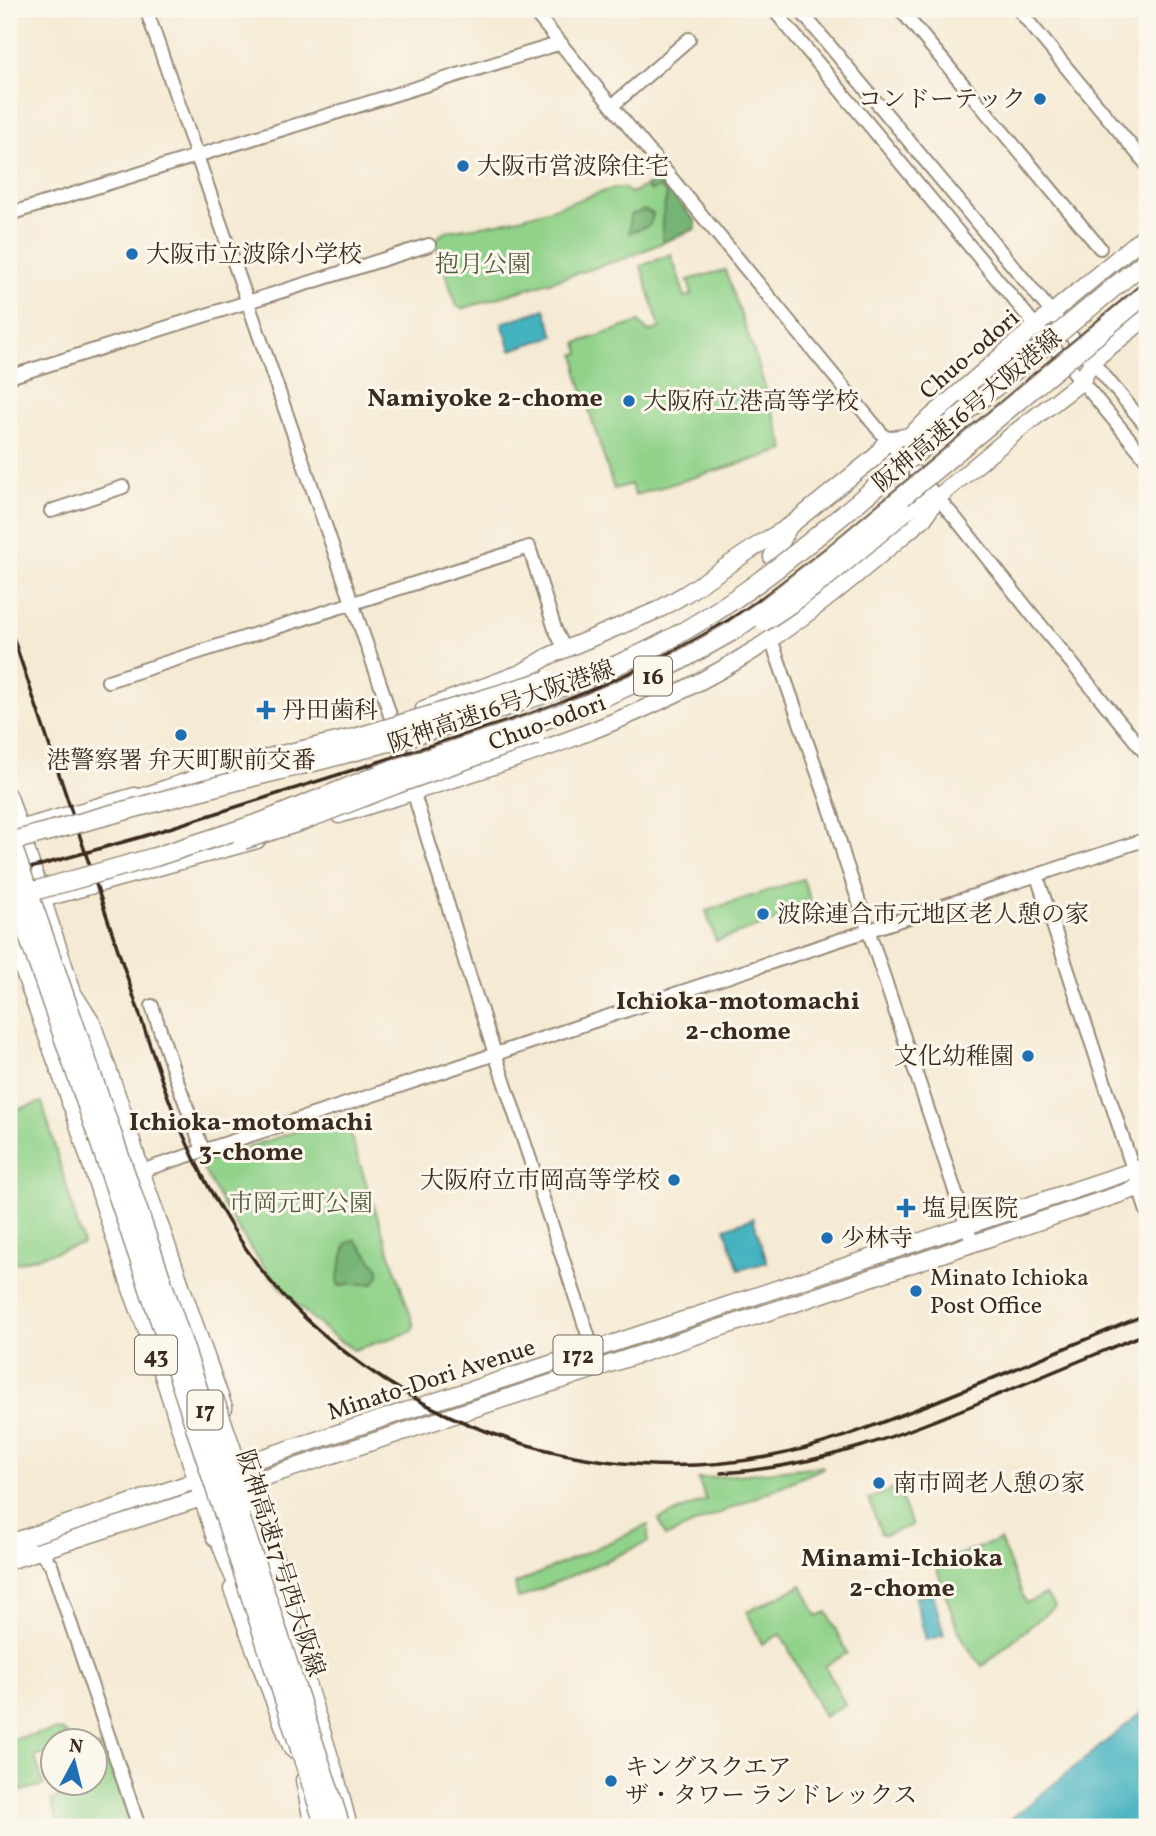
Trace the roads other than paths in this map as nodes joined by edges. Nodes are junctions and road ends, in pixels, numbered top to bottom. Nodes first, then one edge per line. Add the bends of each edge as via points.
1 (146, 9) edge
2 (532, 9) edge
3 (773, 9) edge
4 (799, 9) edge
5 (900, 9) edge
6 (1018, 9) edge
7 (689, 39) dead end
8 (561, 43) junction
9 (612, 106) junction
10 (197, 156) junction
11 (1147, 165) edge
12 (9, 214) edge
13 (1147, 234) edge
14 (429, 245) dead end
15 (1100, 248) dead end
16 (1147, 260) edge
17 (1147, 293) edge
18 (248, 303) junction
19 (1052, 312) junction
20 (1147, 317) edge
21 (1036, 326) junction
22 (1092, 361) junction
23 (9, 377) edge
24 (1082, 381) junction
25 (1147, 427) edge
26 (887, 440) junction
27 (1147, 460) edge
28 (122, 487) dead end
29 (937, 498) junction
30 (51, 511) dead end
31 (787, 528) junction
32 (353, 603) junction
33 (771, 639) junction
34 (565, 650) junction
35 (108, 681) dead end
36 (392, 721) junction
37 (1147, 755) edge
38 (413, 791) junction
39 (9, 797) edge
40 (81, 822) junction
41 (12, 835) edge
42 (1147, 839) edge
43 (1037, 876) junction
44 (9, 883) edge
45 (63, 883) junction
46 (9, 898) edge
47 (44, 899) junction
48 (9, 908) edge
49 (869, 930) junction
50 (9, 931) edge
51 (60, 951) junction
52 (20, 963) junction
53 (74, 993) junction
54 (152, 1006) dead end
55 (495, 1055) junction
56 (71, 1103) junction
57 (203, 1150) junction
58 (1140, 1168) edge
59 (141, 1171) junction
60 (1143, 1186) edge
61 (1147, 1212) edge
62 (967, 1226) junction
63 (972, 1242) junction
64 (593, 1350) junction
65 (243, 1464) junction
66 (196, 1480) junction
67 (249, 1482) junction
68 (201, 1498) junction
69 (9, 1544) edge
70 (39, 1551) junction
71 (9, 1561) edge
72 (268, 1650) junction
73 (290, 1668) junction
74 (335, 1773) junction
75 (303, 1778) junction
76 (139, 1827) edge
77 (313, 1827) edge
78 (318, 1827) edge
79 (325, 1827) edge
80 (341, 1827) edge
81 (349, 1827) edge
82 (356, 1827) edge

1 - 10 street
2 - 8 street
3 - 21 street
4 - 19 street
5 - 15 street
6 - 11 street
7 - 9 street
8 - 9 street
8 - 10 street
9 - 26 street
10 - 12 street
10 - 18 street
13 - 19 main road, Chuo-odori
14 - 18 street
16 - 40 highway, 阪神高速16号大阪港線 / 16, bridge via 813,540 718,611 661,644 566,686 439,728
17 - 45 highway, 阪神高速16号大阪港線 / 16, bridge via 823,562 731,632 679,662 585,705 388,771 262,822
18 - 23 street
18 - 32 street
19 - 21 main road, Chuo-odori
19 - 22 street
20 - 22 main road, Chuo-odori
21 - 24 street
21 - 26 main road, Chuo-odori via 909,436
22 - 24 main road, Chuo-odori
22 - 25 street
24 - 27 street
24 - 29 main road, Chuo-odori
26 - 29 street
26 - 31 main road, Chuo-odori via 875,457
28 - 30 street
29 - 33 main road, Chuo-odori via 919,522
29 - 37 street
29 - 45 highway, bridge via 913,505 780,611 616,703 278,830
31 - 34 main road, Chuo-odori via 658,610
31 - 40 highway, bridge via 774,557 688,616 580,668 355,738 218,772
32 - 34 street via 529,547
32 - 35 street
32 - 36 street
33 - 38 main road, Chuo-odori via 685,690 592,732
33 - 49 street
34 - 36 main road, Chuo-odori via 521,673
36 - 38 street
36 - 41 main road, Chuo-odori via 256,756
38 - 47 main road, Chuo-odori
38 - 55 street
39 - 41 main road, 43
40 - 41 highway, 阪神高速16号大阪港線 / 16, bridge
41 - 47 main road, 43
41 - 73 highway, 阪神高速17号西大阪線 / 17, bridge
42 - 43 street
43 - 49 street
43 - 58 street
44 - 72 highway, 阪神高速17号西大阪線 / 17, bridge
45 - 46 highway, 阪神高速16号大阪港線 / 16, bridge
47 - 48 main road, Chuo-odori
47 - 51 main road, 43
49 - 55 street
49 - 62 street
50 - 52 main road, 43
51 - 52 main road via 41,928 25,932
51 - 53 main road, 43
52 - 56 main road, 43
53 - 59 main road, 43 via 92,1023
53 - 73 highway, bridge via 166,1278 197,1349 250,1505
54 - 57 street
55 - 57 street
55 - 64 street
56 - 66 main road, 43
56 - 72 highway, bridge via 88,1128 214,1524
57 - 59 street
58 - 60 street
58 - 62 main road, Minato-Dori Avenue / 172
59 - 65 main road, 43
60 - 61 street
60 - 63 main road, Minato-Dori Avenue / 172
62 - 63 street
62 - 64 main road, Minato-Dori Avenue / 172
63 - 67 main road, Minato-Dori Avenue / 172
64 - 65 main road, Minato-Dori Avenue / 172
65 - 66 main road, Minato-Dori Avenue / 172
65 - 67 main road, 43
66 - 68 main road, 43
66 - 69 main road, Minato-Dori Avenue / 172
67 - 68 main road, Minato-Dori Avenue / 172
67 - 74 main road, 43 via 278,1564
68 - 70 main road, Minato-Dori Avenue / 172
68 - 75 main road, 43
69 - 70 street
70 - 71 main road, Minato-Dori Avenue / 172
70 - 76 street via 51,1565
72 - 79 highway, 阪神高速17号西大阪線 / 17, bridge
73 - 80 highway, 阪神高速17号西大阪線 / 17, bridge
74 - 81 main road, 43
74 - 82 main road, 43
75 - 77 main road, 43
75 - 78 main road, 43

